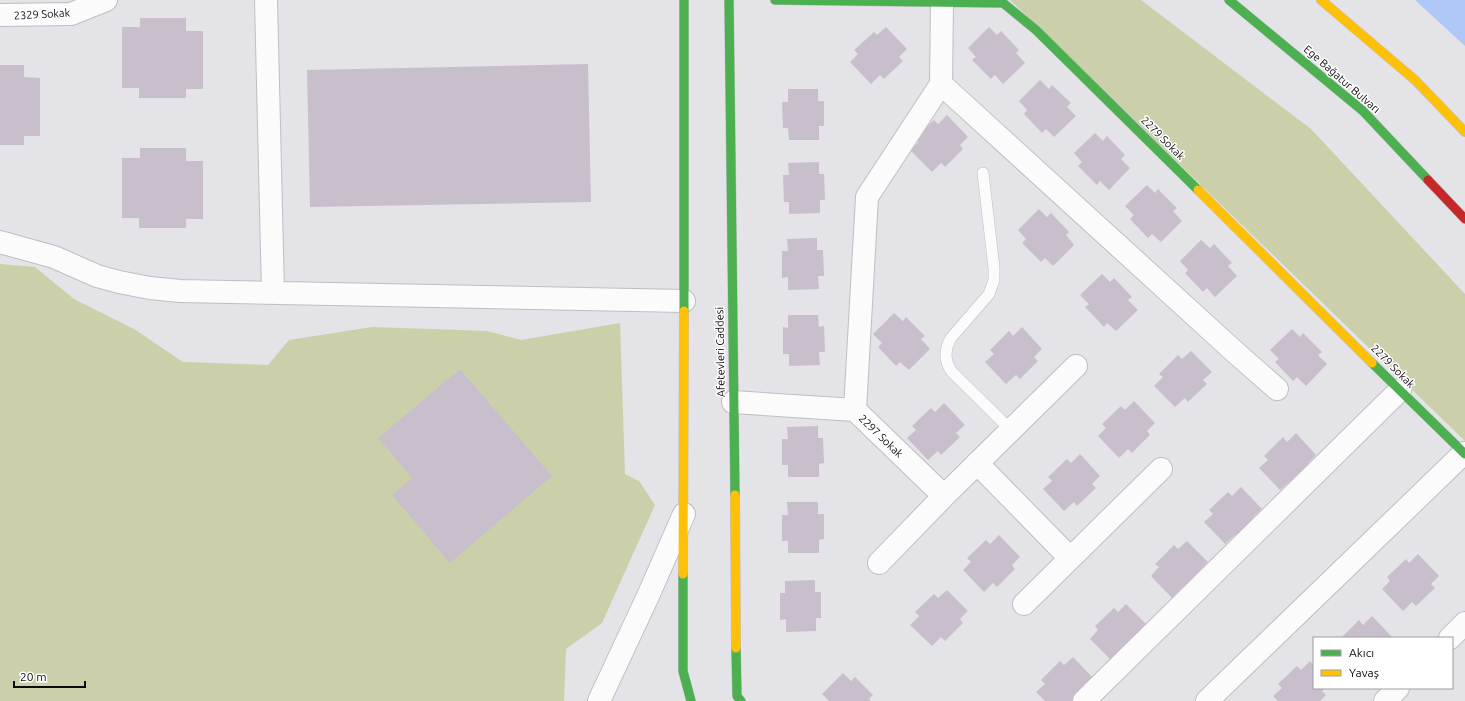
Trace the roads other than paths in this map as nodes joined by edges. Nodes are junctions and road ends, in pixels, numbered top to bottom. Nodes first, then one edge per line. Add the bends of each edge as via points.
1 (106, 0) edge
2 (266, 0) edge
3 (684, 0) edge
4 (728, 0) edge
5 (775, 0) edge
6 (1229, 0) edge
7 (1321, 0) edge
8 (942, 3) junction
9 (0, 15) edge
10 (941, 84) junction
11 (1465, 132) edge
12 (983, 172) dead end
13 (1465, 219) edge
14 (0, 242) edge
15 (272, 293) junction
16 (684, 301) junction
17 (1076, 366) dead end
18 (1278, 389) dead end
19 (1400, 390) junction
20 (733, 402) junction
21 (855, 410) junction
22 (1011, 430) junction
23 (1464, 454) edge
24 (977, 463) junction
25 (1161, 469) dead end
26 (944, 496) junction
27 (684, 514) junction
28 (1070, 558) junction
29 (879, 563) dead end
30 (1024, 604) dead end
31 (1465, 623) edge
32 (1451, 637) edge
33 (1397, 689) edge
34 (599, 701) edge
35 (691, 701) edge
36 (741, 701) edge
37 (1084, 701) edge
38 (1206, 701) edge
39 (1384, 701) edge

1 - 9 street, 2329 Sokak via 71,14
2 - 15 street
3 - 16 street
4 - 20 street, Afetevleri Caddesi
5 - 8 street, 2279 Sokak
6 - 13 street, Ege Bağatur Bulvarı via 1363,111
7 - 11 street via 1415,80
8 - 10 street
8 - 19 street, 2279 Sokak via 1003,3 1036,30
10 - 18 street
10 - 21 street via 867,197
12 - 22 lane via 994,280 989,294 951,338 945,354 952,372
14 - 15 street via 54,257 97,276 150,288
15 - 16 street
16 - 27 street
17 - 22 street
19 - 23 street, 2279 Sokak
19 - 37 street
20 - 21 street, 2297 Sokak
20 - 36 street, Afetevleri Caddesi via 737,696
21 - 26 street, 2297 Sokak
22 - 24 street
23 - 38 street
24 - 26 street
24 - 28 street
25 - 28 street
26 - 29 street
27 - 34 street
27 - 35 street via 683,671
28 - 30 street
31 - 32 street
33 - 39 street

